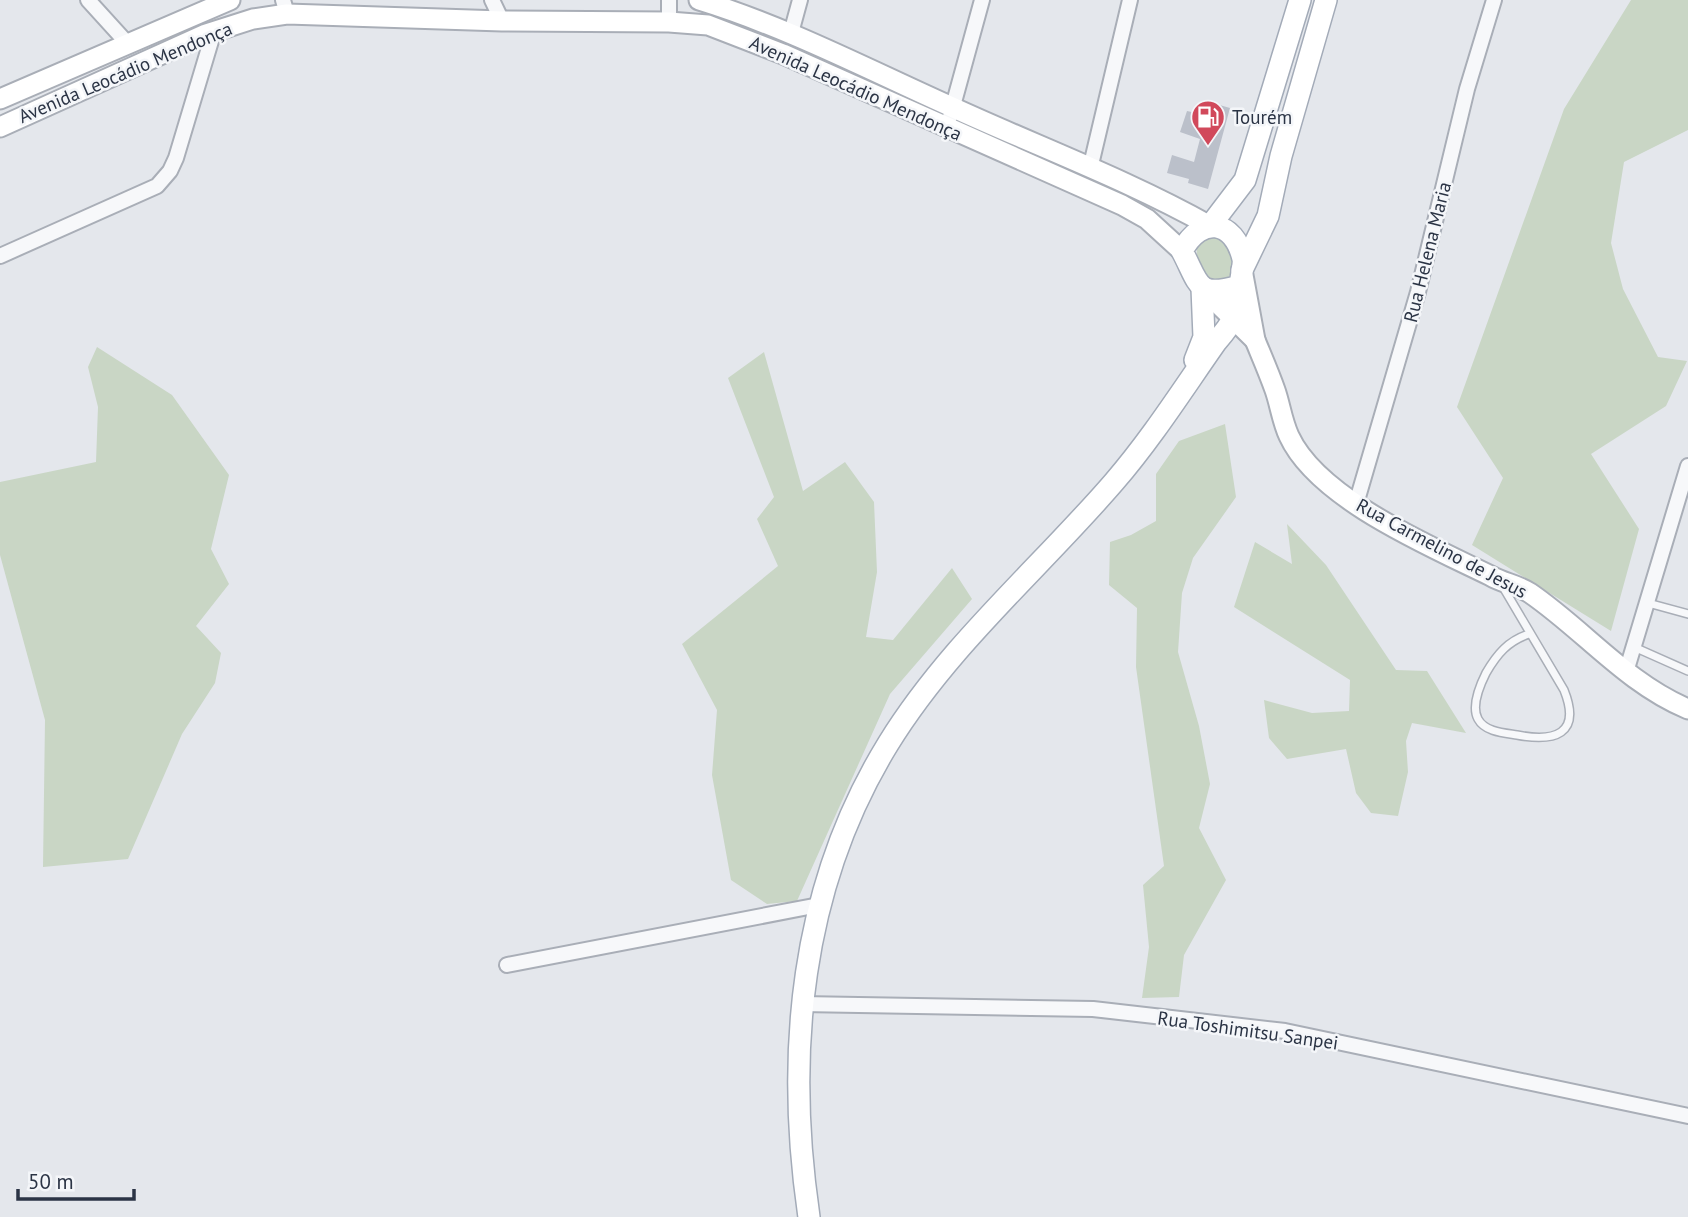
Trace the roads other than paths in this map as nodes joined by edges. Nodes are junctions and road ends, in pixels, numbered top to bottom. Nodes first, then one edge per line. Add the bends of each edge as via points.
1 (88, 0) edge
2 (230, 0) edge
3 (492, 0) edge
4 (669, 0) edge
5 (701, 0) edge
6 (800, 0) edge
7 (982, 0) edge
8 (1130, 0) edge
9 (1300, 0) edge
10 (1326, 0) edge
11 (1494, 0) edge
12 (285, 7) edge
13 (502, 21) junction
14 (669, 22) junction
15 (708, 25) junction
16 (214, 31) junction
17 (791, 33) junction
18 (128, 44) junction
19 (0, 99) edge
20 (953, 108) junction
21 (0, 127) edge
22 (947, 128) junction
23 (1090, 169) junction
24 (1210, 226) junction
25 (1182, 251) junction
26 (0, 256) edge
27 (1240, 278) junction
28 (1202, 288) junction
29 (1233, 318) junction
30 (1255, 340) junction
31 (1184, 388) junction
32 (1688, 466) edge
33 (1356, 504) junction
34 (1681, 521) edge
35 (1499, 580) junction
36 (1648, 603) junction
37 (1688, 614) edge
38 (1528, 634) junction
39 (1634, 647) junction
40 (1688, 671) edge
41 (1626, 672) junction
42 (1688, 709) edge
43 (819, 905) junction
44 (507, 965) dead end
45 (801, 1004) junction
46 (1688, 1116) edge
47 (809, 1217) edge

1 - 18 street
2 - 18 street, Avenida Leocádio Mendonça
3 - 13 street
4 - 14 street
5 - 15 street
5 - 17 street, Avenida Leocádio Mendonça
6 - 17 street
7 - 20 street
8 - 23 street
9 - 24 main road via 1245,180
10 - 27 main road via 1268,216
11 - 33 street, Rua Helena Maria via 1467,89 1418,292
12 - 13 street, Avenida Leocádio Mendonça
12 - 16 street, Avenida Leocádio Mendonça
13 - 14 street, Avenida Leocádio Mendonça
14 - 15 street, Avenida Leocádio Mendonça
15 - 22 street, Avenida Leocádio Mendonça
16 - 21 street, Avenida Leocádio Mendonça
16 - 26 street via 181,144 170,171 157,186
17 - 20 street, Avenida Leocádio Mendonça
18 - 19 street, Avenida Leocádio Mendonça
20 - 22 street
20 - 23 street, Avenida Leocádio Mendonça
22 - 25 street, Avenida Leocádio Mendonça via 1122,205 1147,219
23 - 24 street, Avenida Leocádio Mendonça
24 - 25 main road via 1197,230
24 - 27 main road via 1230,234 1244,261
25 - 28 main road
27 - 28 main road via 1218,292
27 - 29 main road
27 - 30 street, Rua Carmelino de Jesus
28 - 29 street, Rua Carmelino de Jesus
28 - 31 main road via 1204,337
29 - 30 street, Rua Carmelino de Jesus
29 - 31 main road
30 - 33 street, Rua Carmelino de Jesus via 1289,436 1322,480
31 - 43 main road via 1115,481 945,665 916,703 861,793
32 - 34 street
33 - 35 street, Rua Carmelino de Jesus
34 - 36 street
35 - 38 lane
35 - 41 street, Rua Carmelino de Jesus via 1545,603
36 - 37 lane
36 - 39 street
38 - 38 lane via 1569,703 1569,719 1557,736 1539,739 1505,734 1476,717 1482,681 1495,657
39 - 40 lane
39 - 41 street
41 - 42 street, Rua Carmelino de Jesus
43 - 44 street
43 - 45 main road
45 - 46 street, Rua Toshimitsu Sanpei via 1093,1009 1285,1031
45 - 47 main road via 797,1104

